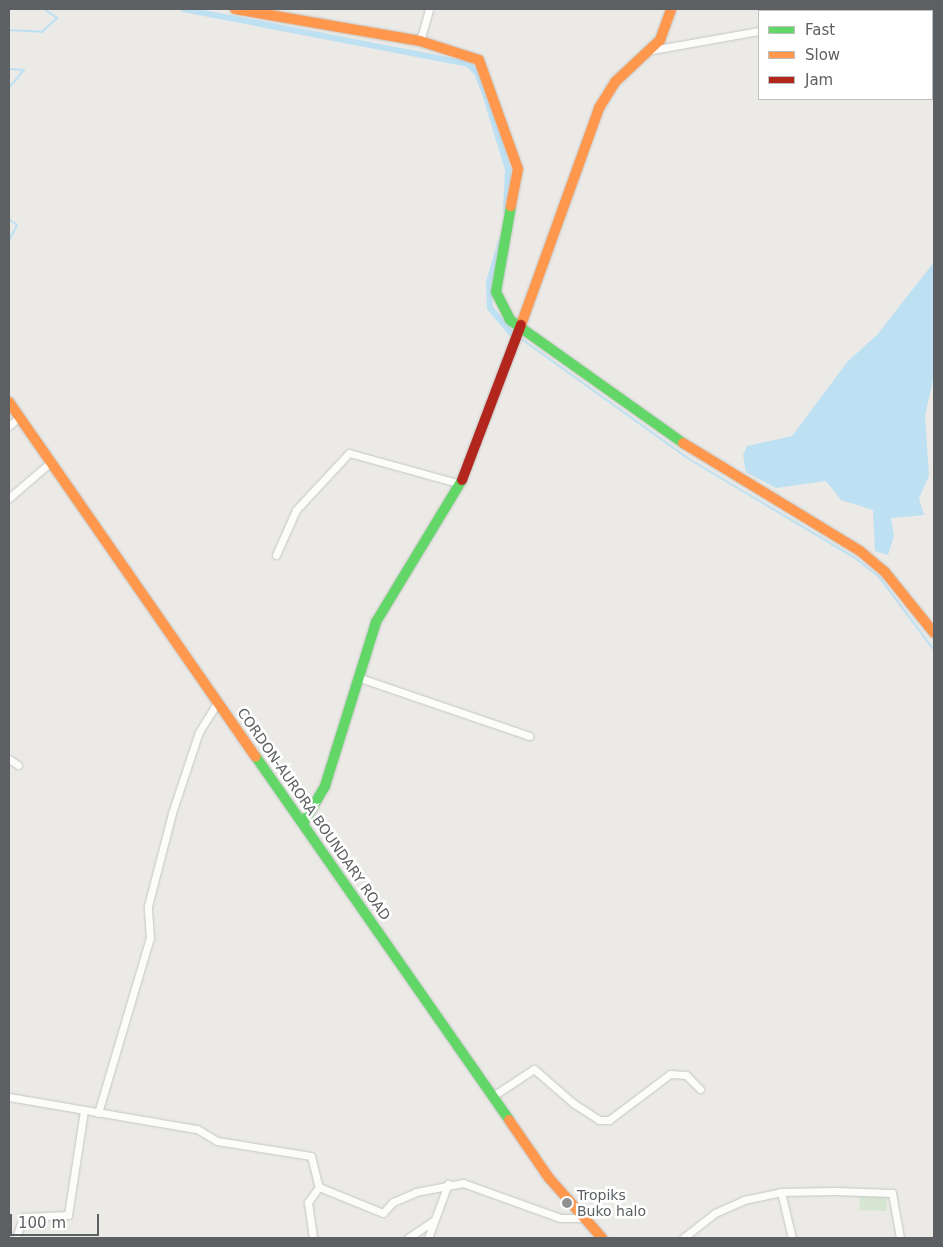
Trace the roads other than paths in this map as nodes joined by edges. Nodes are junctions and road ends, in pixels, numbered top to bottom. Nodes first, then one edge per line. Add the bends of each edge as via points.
1 (235, 9) edge
2 (429, 9) edge
3 (671, 9) edge
4 (758, 31) edge
5 (420, 41) junction
6 (649, 50) junction
7 (518, 328) junction
8 (9, 402) edge
9 (19, 417) junction
10 (9, 426) edge
11 (51, 462) junction
12 (461, 484) junction
13 (9, 498) edge
14 (276, 555) dead end
15 (934, 633) edge
16 (360, 678) junction
17 (218, 702) junction
18 (528, 736) dead end
19 (9, 759) edge
20 (18, 765) dead end
21 (304, 822) junction
22 (700, 1089) dead end
23 (493, 1096) junction
24 (9, 1097) edge
25 (84, 1110) junction
26 (98, 1113) junction
27 (448, 1184) junction
28 (319, 1187) junction
29 (782, 1192) junction
30 (583, 1218) junction
31 (433, 1221) junction
32 (16, 1238) edge
33 (313, 1238) edge
34 (408, 1238) edge
35 (428, 1238) edge
36 (602, 1238) edge
37 (683, 1238) edge
38 (792, 1238) edge
39 (900, 1238) edge

1 - 5 street
2 - 5 street
3 - 6 street via 667,28
4 - 6 street
5 - 7 street via 473,56 488,79 518,169 496,292 502,310
6 - 7 street via 606,94
7 - 12 street
7 - 15 street via 722,469 860,551 886,572
8 - 9 street, CORDON-AURORA BOUNDARY ROAD
9 - 10 street
9 - 11 street, CORDON-AURORA BOUNDARY ROAD
11 - 13 street
11 - 17 street, CORDON-AURORA BOUNDARY ROAD
12 - 14 street via 349,453 296,510
12 - 16 street via 412,558 376,622
16 - 18 street
16 - 21 street via 323,792
17 - 21 street, CORDON-AURORA BOUNDARY ROAD
17 - 26 street via 199,732 172,813 148,906 150,938
19 - 20 street
21 - 23 street, CORDON-AURORA BOUNDARY ROAD
22 - 23 street via 686,1075 670,1074 609,1120 599,1120 573,1103 534,1069
23 - 30 street, CORDON-AURORA BOUNDARY ROAD
24 - 25 street
25 - 26 street
25 - 32 street via 68,1216 21,1218
26 - 28 street via 197,1130 217,1141 311,1156
27 - 28 street via 393,1202 383,1213
27 - 30 street via 483,1188 560,1218
27 - 31 street
28 - 33 street via 308,1202
29 - 37 street via 730,1204
29 - 38 street
29 - 39 street via 892,1193
30 - 36 street, CORDON-AURORA BOUNDARY ROAD
31 - 34 street
31 - 35 street

